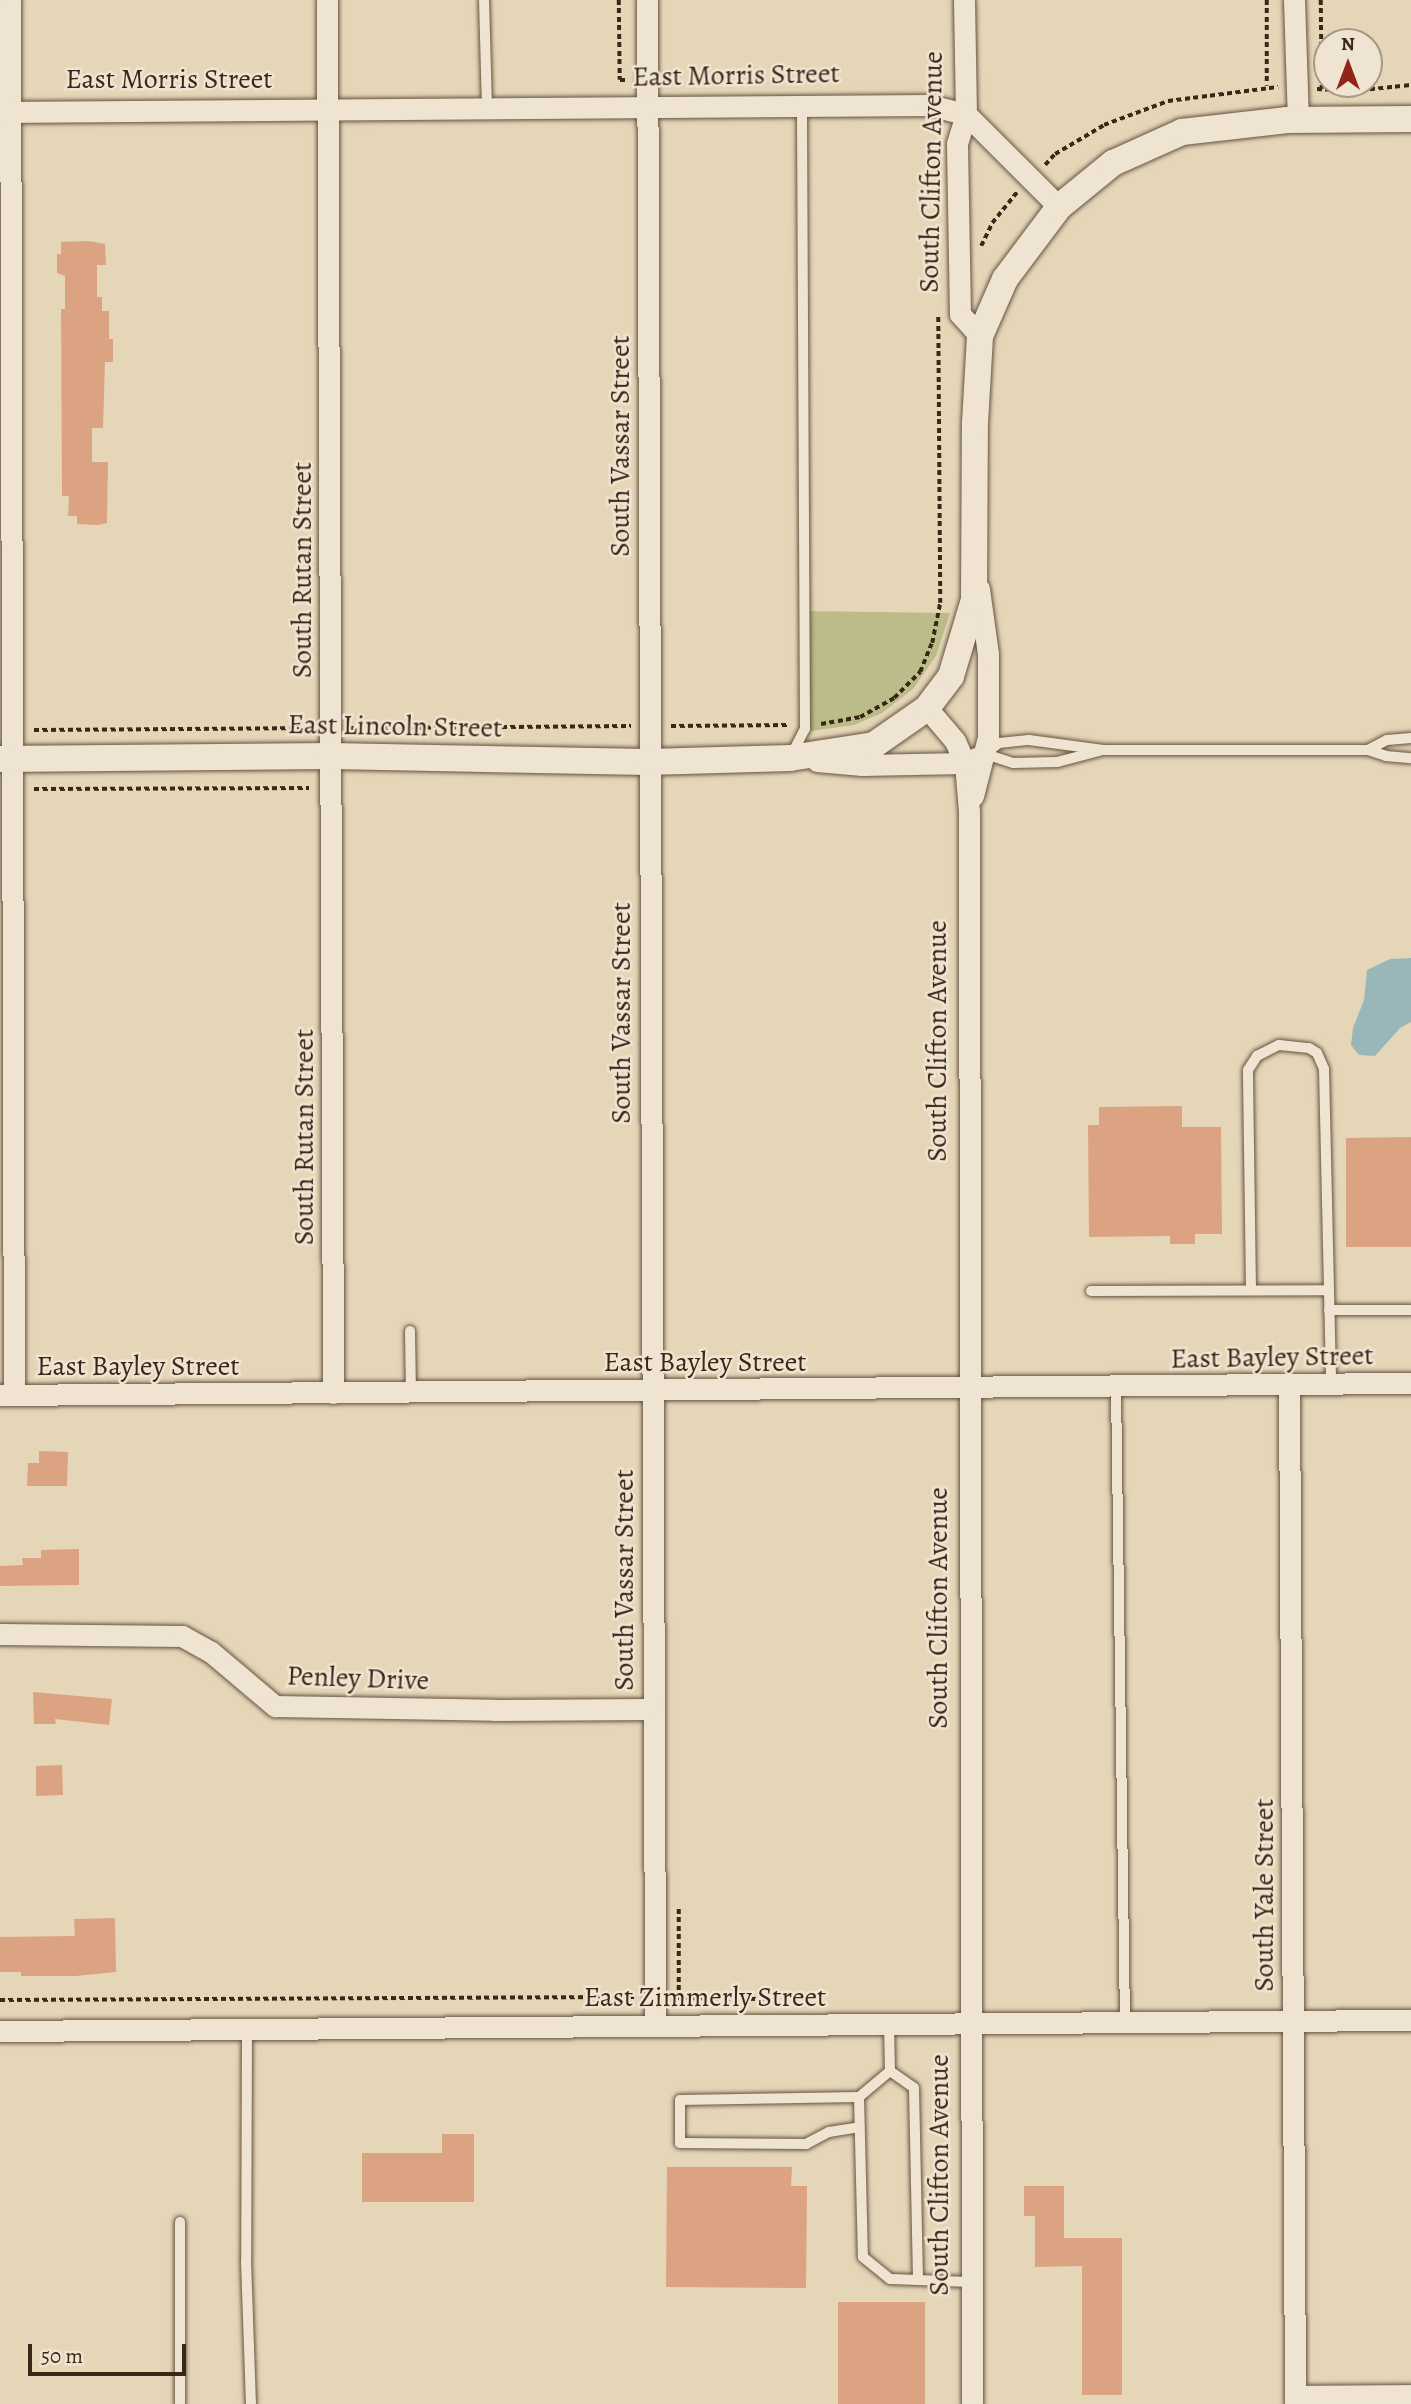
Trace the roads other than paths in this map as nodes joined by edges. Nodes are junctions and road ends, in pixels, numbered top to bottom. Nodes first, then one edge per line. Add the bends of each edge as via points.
1 (10, 0) edge
2 (327, 0) edge
3 (484, 0) edge
4 (647, 0) edge
5 (964, 0) edge
6 (1294, 0) edge
7 (802, 106) junction
8 (648, 108) junction
9 (327, 109) junction
10 (486, 109) junction
11 (6, 112) edge
12 (966, 114) junction
13 (1411, 119) edge
14 (1298, 120) junction
15 (1059, 207) junction
16 (980, 336) junction
17 (6, 470) edge
18 (975, 561) junction
19 (927, 708) junction
20 (1411, 738) edge
21 (1103, 750) junction
22 (1368, 750) junction
23 (331, 756) junction
24 (790, 758) junction
25 (1411, 758) edge
26 (6, 759) edge
27 (975, 759) junction
28 (648, 762) junction
29 (1251, 1290) junction
30 (1329, 1290) junction
31 (1091, 1291) dead end
32 (1329, 1310) junction
33 (1411, 1310) edge
34 (410, 1331) dead end
35 (1411, 1383) edge
36 (1331, 1384) junction
37 (1289, 1385) junction
38 (1116, 1387) junction
39 (968, 1388) junction
40 (651, 1391) junction
41 (411, 1392) junction
42 (333, 1393) junction
43 (7, 1395) edge
44 (0, 1634) edge
45 (652, 1709) junction
46 (1411, 2020) edge
47 (1292, 2021) junction
48 (1125, 2022) junction
49 (889, 2024) junction
50 (971, 2024) junction
51 (654, 2025) junction
52 (247, 2029) junction
53 (0, 2031) edge
54 (890, 2071) junction
55 (859, 2097) junction
56 (860, 2127) junction
57 (180, 2222) dead end
58 (918, 2280) junction
59 (971, 2281) junction
60 (1411, 2395) edge
61 (1295, 2400) edge
62 (180, 2404) edge
63 (251, 2404) edge
64 (972, 2404) edge

1 - 11 street
2 - 9 street, South Rutan Street
3 - 10 lane
4 - 8 street, South Vassar Street
5 - 12 street, South Clifton Avenue
6 - 14 street
7 - 8 street, East Morris Street
7 - 12 street, East Morris Street via 929,105
7 - 24 lane via 805,724
8 - 10 street, East Morris Street
8 - 28 street, South Vassar Street
9 - 10 street, East Morris Street
9 - 11 street, East Morris Street
9 - 23 street, South Rutan Street
11 - 17 street
12 - 15 street
12 - 16 street, South Clifton Avenue via 957,144 960,314
13 - 14 street
14 - 15 street via 1182,132 1113,163
15 - 16 street, South Clifton Avenue via 1005,279
16 - 18 street, South Clifton Avenue
17 - 26 street via 11,730
18 - 19 street, South Clifton Avenue via 974,600 951,676
18 - 27 street, South Clifton Avenue via 988,654 988,737
19 - 24 street, East Lincoln Street via 874,745
19 - 27 street, South Clifton Avenue
20 - 22 lane via 1387,740
21 - 22 lane
21 - 27 lane via 1057,762
21 - 27 lane via 1029,740 999,743
22 - 25 lane
23 - 26 street, East Lincoln Street
23 - 28 street, East Lincoln Street
23 - 42 street, South Rutan Street
24 - 27 street, East Lincoln Street via 862,765
24 - 28 street, East Lincoln Street
26 - 43 street
27 - 39 street, South Clifton Avenue via 969,811
28 - 40 street, South Vassar Street
29 - 30 lane
29 - 30 lane via 1248,1070 1257,1056 1279,1045 1308,1048 1322,1061
29 - 31 lane
30 - 32 lane
32 - 33 lane
32 - 36 lane
34 - 41 lane
35 - 36 street, East Bayley Street
36 - 37 street, East Bayley Street
37 - 38 street, East Bayley Street
37 - 47 street, South Yale Street
38 - 39 street, East Bayley Street
38 - 48 lane
39 - 40 street, East Bayley Street
39 - 50 street, South Clifton Avenue
40 - 41 street, East Bayley Street
40 - 45 street, South Vassar Street
41 - 42 street, East Bayley Street
42 - 43 street, East Bayley Street
44 - 45 street, Penley Drive via 182,1636 211,1652 275,1706
45 - 51 street, South Vassar Street
46 - 47 street, East Zimmerly Street
47 - 48 street, East Zimmerly Street
47 - 61 street, South Yale Street
48 - 50 street, East Zimmerly Street
49 - 50 street, East Zimmerly Street
49 - 51 street, East Zimmerly Street
49 - 54 lane
50 - 59 street, South Clifton Avenue
51 - 52 street, East Zimmerly Street
52 - 53 street, East Zimmerly Street
52 - 63 lane
54 - 55 lane
54 - 58 lane via 914,2088
55 - 56 lane
55 - 56 lane via 680,2100 680,2143 806,2144 829,2132
56 - 58 lane via 863,2257 890,2279
57 - 62 lane
58 - 59 lane
59 - 64 street, South Clifton Avenue
60 - 61 street

